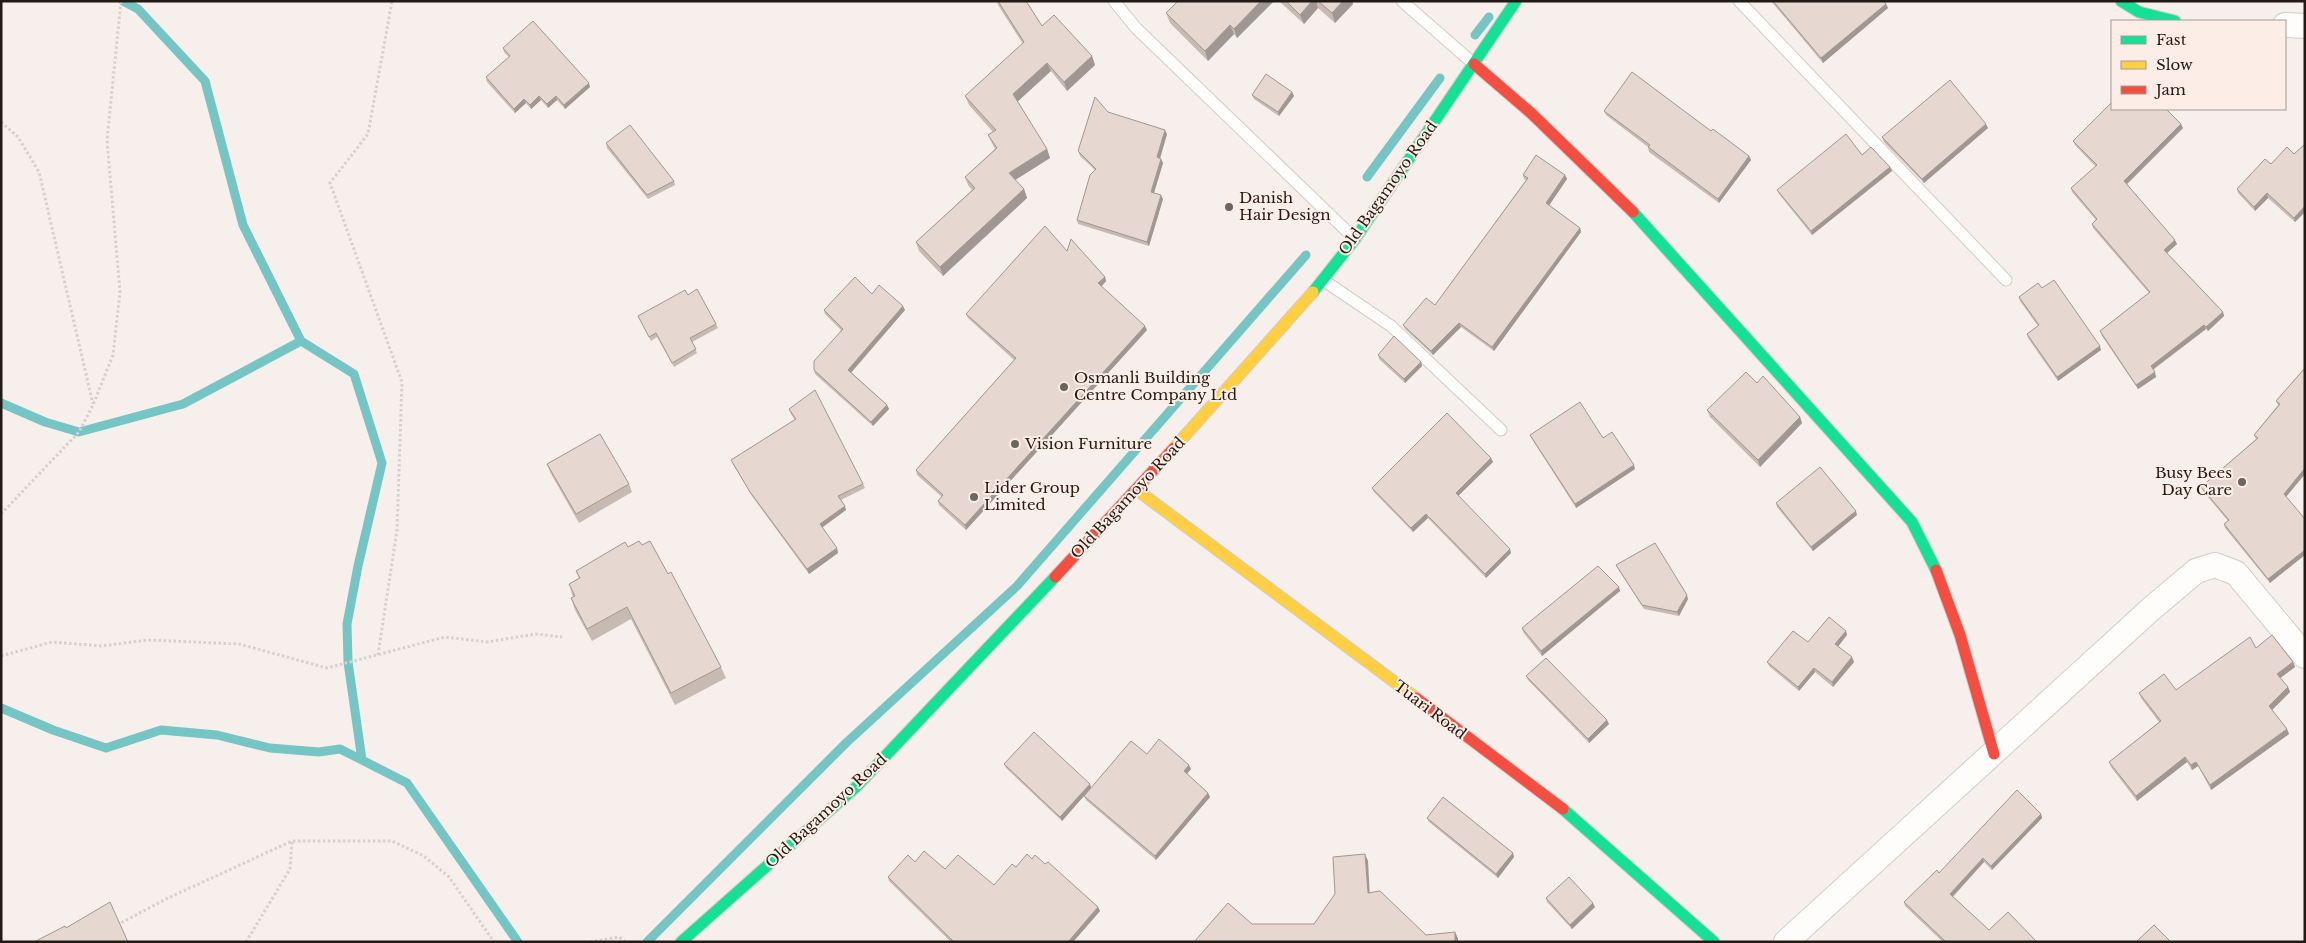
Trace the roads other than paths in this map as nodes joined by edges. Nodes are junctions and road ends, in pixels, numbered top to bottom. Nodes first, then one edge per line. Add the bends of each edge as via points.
1 (1114, 1) edge
2 (1402, 1) edge
3 (1516, 1) edge
4 (1739, 1) edge
5 (2121, 1) edge
6 (2171, 20) edge
7 (2286, 26) edge
8 (2305, 26) edge
9 (1474, 64) junction
10 (1355, 238) junction
11 (1323, 280) junction
12 (2006, 280) dead end
13 (1501, 430) dead end
14 (1136, 490) junction
15 (2305, 656) edge
16 (1994, 754) junction
17 (681, 942) edge
18 (1714, 942) edge
19 (1786, 942) edge

1 - 10 lane via 1136,28
2 - 9 lane
3 - 9 street, Old Bagamoyo Road
4 - 12 lane
5 - 6 street via 2139,12
7 - 8 street
9 - 10 street, Old Bagamoyo Road
9 - 16 street via 1531,113 1640,219 1912,522 1938,572 1960,634
10 - 11 street, Old Bagamoyo Road
11 - 13 lane via 1391,326
11 - 14 street, Old Bagamoyo Road
14 - 17 street, Old Bagamoyo Road via 856,787
14 - 18 street, Tuari Road via 1555,802
15 - 16 street via 2236,573 2215,565 2196,571
16 - 19 street

